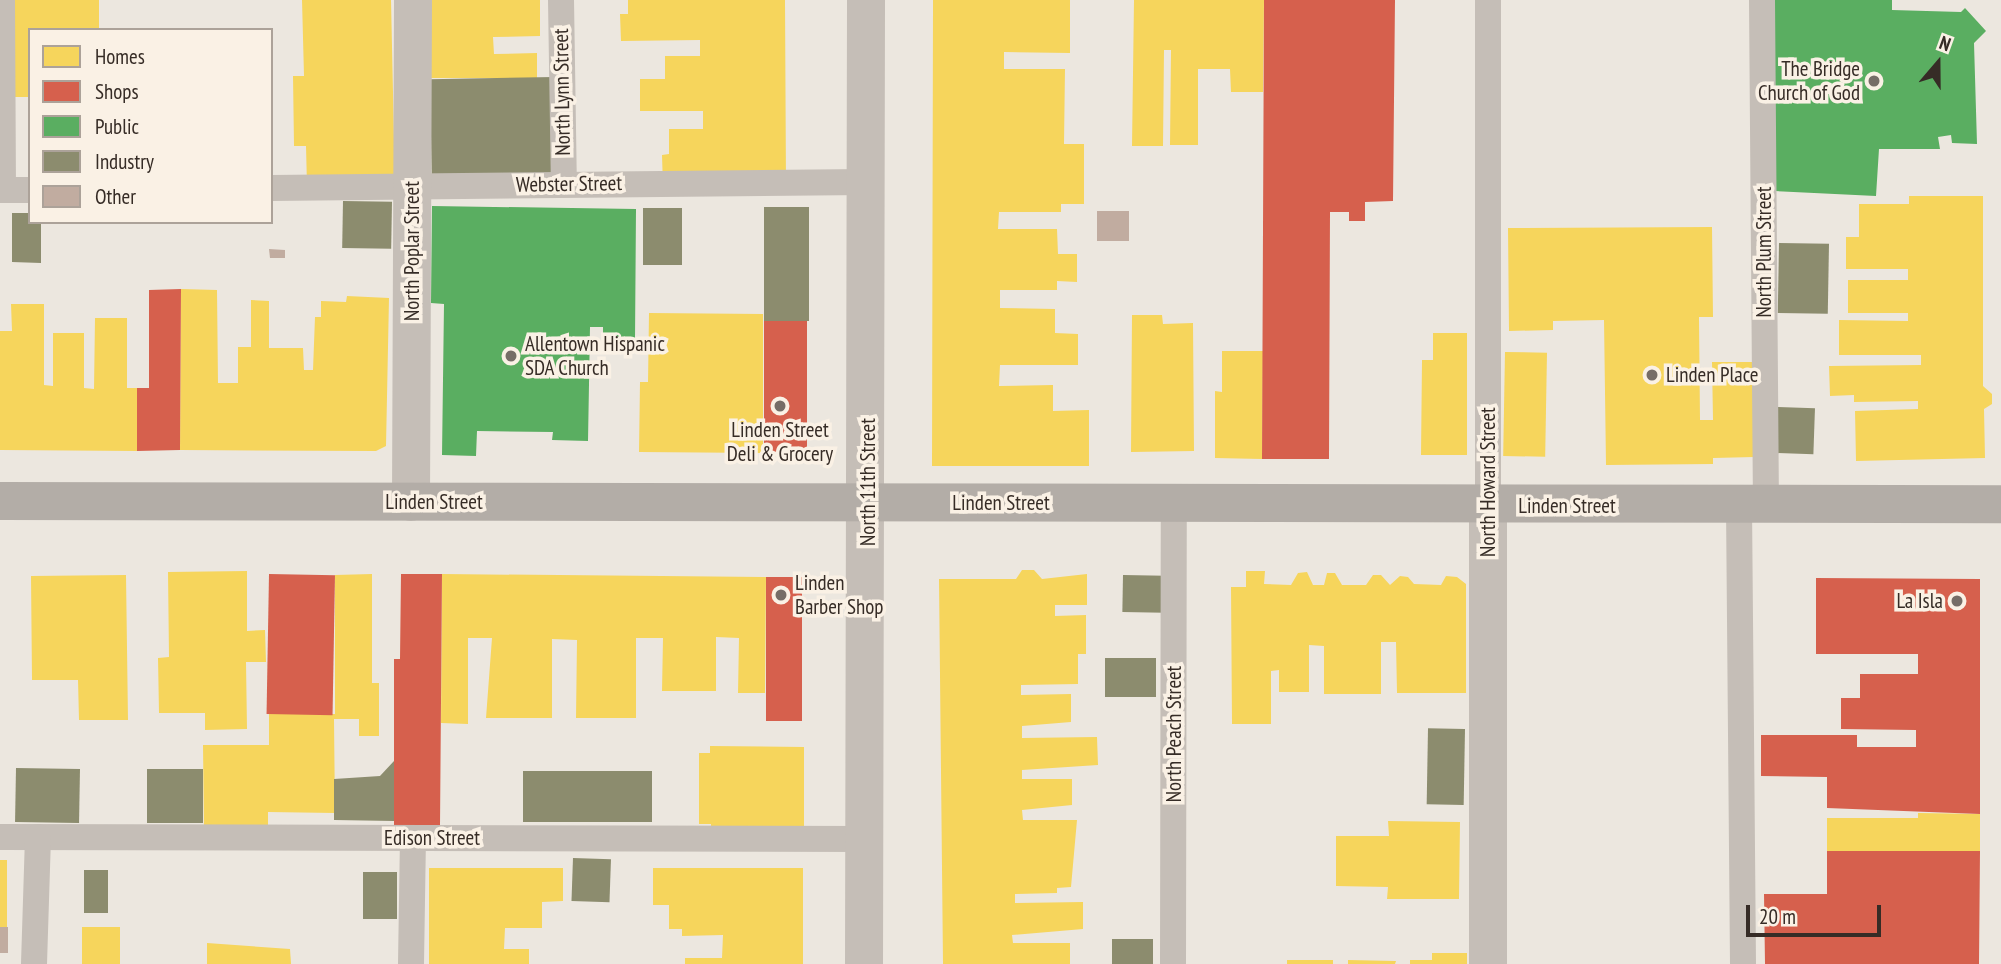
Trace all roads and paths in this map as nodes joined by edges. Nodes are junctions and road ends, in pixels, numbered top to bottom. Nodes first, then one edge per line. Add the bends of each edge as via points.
1 (2, 0) edge
2 (413, 0) edge
3 (561, 0) edge
4 (866, 0) edge
5 (1488, 0) edge
6 (1762, 0) edge
7 (866, 182) junction
8 (564, 184) junction
9 (412, 186) junction
10 (273, 188) edge
11 (2, 190) edge
12 (28, 190) edge
13 (0, 501) edge
14 (411, 502) junction
15 (868, 503) junction
16 (1174, 503) junction
17 (2001, 504) edge
18 (1752, 505) junction
19 (1488, 507) junction
20 (0, 837) edge
21 (38, 837) junction
22 (413, 838) junction
23 (865, 839) junction
24 (34, 964) edge
25 (411, 964) edge
26 (864, 964) edge
27 (1173, 964) edge
28 (1488, 964) edge
29 (1743, 964) edge

1 - 11 lane
2 - 9 street, North Poplar Street
3 - 8 lane, North Lynn Street
4 - 7 street, North 11th Street
5 - 19 lane, North Howard Street
6 - 18 lane, North Plum Street
7 - 8 lane, Webster Street
7 - 15 street, North 11th Street
8 - 9 lane, Webster Street
9 - 10 lane, Webster Street
9 - 14 street, North Poplar Street
11 - 12 lane
13 - 14 main road, Linden Street
14 - 15 main road, Linden Street
15 - 16 main road, Linden Street
15 - 23 street, North 11th Street
16 - 19 main road, Linden Street
16 - 27 lane, North Peach Street
17 - 18 main road, Linden Street
18 - 19 main road, Linden Street
18 - 29 lane, North Plum Street
19 - 28 street, North Howard Street
20 - 21 lane, Edison Street
21 - 22 lane, Edison Street
21 - 24 lane
22 - 23 lane, Edison Street
22 - 25 lane
23 - 26 street, North 11th Street

